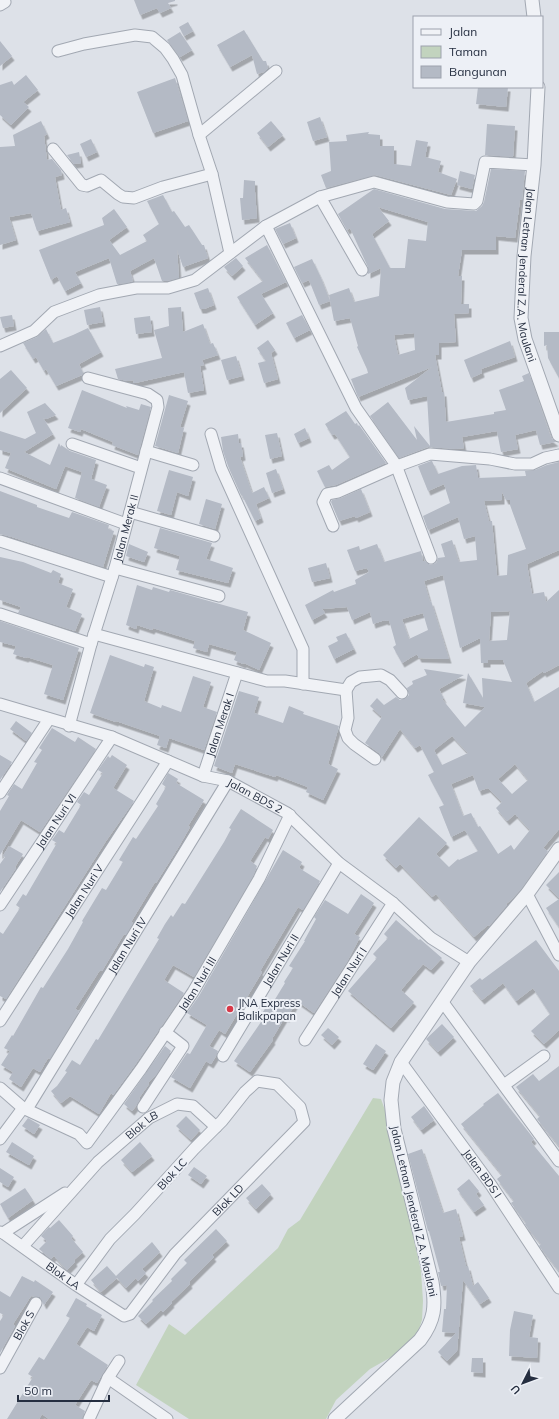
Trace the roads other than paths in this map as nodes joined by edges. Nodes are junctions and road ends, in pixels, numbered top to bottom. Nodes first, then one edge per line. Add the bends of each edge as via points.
1 (532, 0) edge
2 (534, 16) edge
3 (58, 51) dead end
4 (276, 71) dead end
5 (538, 88) edge
6 (199, 135) junction
7 (54, 149) dead end
8 (534, 165) junction
9 (212, 174) junction
10 (320, 197) junction
11 (266, 226) junction
12 (230, 253) junction
13 (362, 270) dead end
14 (0, 346) edge
15 (88, 378) dead end
16 (210, 434) dead end
17 (559, 435) edge
18 (72, 444) dead end
19 (146, 451) junction
20 (559, 455) edge
21 (193, 465) dead end
22 (397, 466) junction
23 (141, 468) junction
24 (0, 478) edge
25 (130, 512) junction
26 (126, 524) junction
27 (333, 526) dead end
28 (214, 536) dead end
29 (0, 541) edge
30 (431, 558) dead end
31 (113, 573) junction
32 (219, 596) dead end
33 (0, 614) edge
34 (92, 639) junction
35 (237, 673) junction
36 (303, 684) junction
37 (346, 690) junction
38 (402, 693) dead end
39 (0, 704) edge
40 (49, 719) junction
41 (69, 726) junction
42 (112, 737) junction
43 (375, 759) dead end
44 (168, 761) junction
45 (203, 776) junction
46 (228, 781) junction
47 (0, 793) edge
48 (290, 815) junction
49 (559, 849) edge
50 (339, 863) junction
51 (527, 894) junction
52 (393, 903) junction
53 (0, 905) edge
54 (559, 955) edge
55 (469, 962) junction
56 (442, 1001) junction
57 (0, 1021) edge
58 (165, 1032) junction
59 (305, 1040) dead end
60 (222, 1056) dead end
61 (544, 1056) dead end
62 (401, 1062) junction
63 (277, 1084) joint
64 (504, 1085) junction
65 (0, 1088) edge
66 (143, 1107) dead end
67 (25, 1108) junction
68 (216, 1127) junction
69 (0, 1139) edge
70 (559, 1161) edge
71 (77, 1186) junction
72 (2, 1233) edge
73 (23, 1246) junction
74 (76, 1285) junction
75 (559, 1288) edge
76 (36, 1303) dead end
77 (124, 1316) joint
78 (119, 1361) dead end
79 (0, 1368) edge
80 (108, 1378) junction
81 (88, 1419) edge
82 (167, 1419) edge
83 (335, 1419) edge

1 - 2 street
3 - 6 street via 135,35 152,37 174,59 182,75
4 - 6 street
5 - 8 street, Jalan Letnan Jenderal Z.A. Maulani
6 - 9 street
7 - 9 street via 82,185 87,186 101,180 123,197 134,198
8 - 10 street via 485,162 477,201 474,204 447,202 374,182
8 - 17 street, Jalan Letnan Jenderal Z.A. Maulani via 524,256 521,318 525,340
9 - 12 street
10 - 11 street
10 - 13 street
11 - 12 street
11 - 22 street via 356,408
12 - 14 street via 195,280 168,288 136,288 99,295 54,312 34,331
15 - 19 street, Jalan Merak II via 148,394 157,400 158,407
16 - 36 street via 221,468 304,649
18 - 23 street
19 - 21 street
19 - 23 street, Jalan Merak II
20 - 22 street via 532,464 515,464 490,459 430,454
22 - 27 street via 338,492 327,494 323,502
22 - 30 street
23 - 25 street, Jalan Merak II
24 - 26 street
25 - 26 street, Jalan Merak II
25 - 28 street
26 - 31 street, Jalan Merak II
29 - 31 street
31 - 32 street
31 - 34 street, Jalan Merak II
33 - 34 street
34 - 35 street
34 - 41 street, Jalan Merak II
35 - 36 street via 267,681
35 - 45 street, Jalan Merak I
36 - 37 street
37 - 38 street via 351,682 360,677 381,675 390,680
37 - 43 street via 348,718 345,730 348,738
39 - 40 street, Jalan BDS 2
40 - 41 street, Jalan BDS 2
40 - 47 street
41 - 42 street, Jalan BDS 2
42 - 44 street, Jalan BDS 2
42 - 53 street, Jalan Nuri VI
44 - 45 street, Jalan BDS 2
44 - 57 street, Jalan Nuri V
45 - 46 street, Jalan BDS 2
46 - 48 street, Jalan BDS 2
46 - 67 street, Jalan Nuri IV
48 - 50 street, Jalan BDS 2
48 - 58 street, Jalan Nuri III via 259,879 193,992
49 - 51 street, Jalan Letnan Jenderal Z.A. Maulani
50 - 52 street, Jalan BDS 2
50 - 60 street, Jalan Nuri II
51 - 54 street
51 - 55 street, Jalan Letnan Jenderal Z.A. Maulani
52 - 55 street, Jalan BDS 2 via 431,938
52 - 59 street, Jalan Nuri I
55 - 56 street, Jalan Letnan Jenderal Z.A. Maulani
56 - 62 street, Jalan Letnan Jenderal Z.A. Maulani
56 - 64 street
58 - 66 street via 183,1046
58 - 67 street, Jalan Nuri III via 87,1143 79,1134
61 - 64 street
62 - 75 street, Jalan BDS I via 491,1186
62 - 83 street, Jalan Letnan Jenderal Z.A. Maulani via 392,1094 394,1129 432,1282 433,1315 428,1329 420,1340
63 - 68 street, Blok LC via 257,1081
63 - 77 street, Blok LD via 300,1107 304,1122 175,1254 130,1314
64 - 70 street
65 - 67 street
67 - 69 street, Jalan Nuri IV
68 - 71 street, Blok LB via 193,1106 177,1104 149,1118 98,1162
68 - 74 street, Blok LC via 110,1239
71 - 72 street, Blok LB
71 - 73 street, Blok LB
72 - 73 street, Blok LA
73 - 74 street, Blok LA
74 - 77 street, Blok LA
76 - 79 street, Blok S
78 - 80 street
80 - 81 street
80 - 82 street

